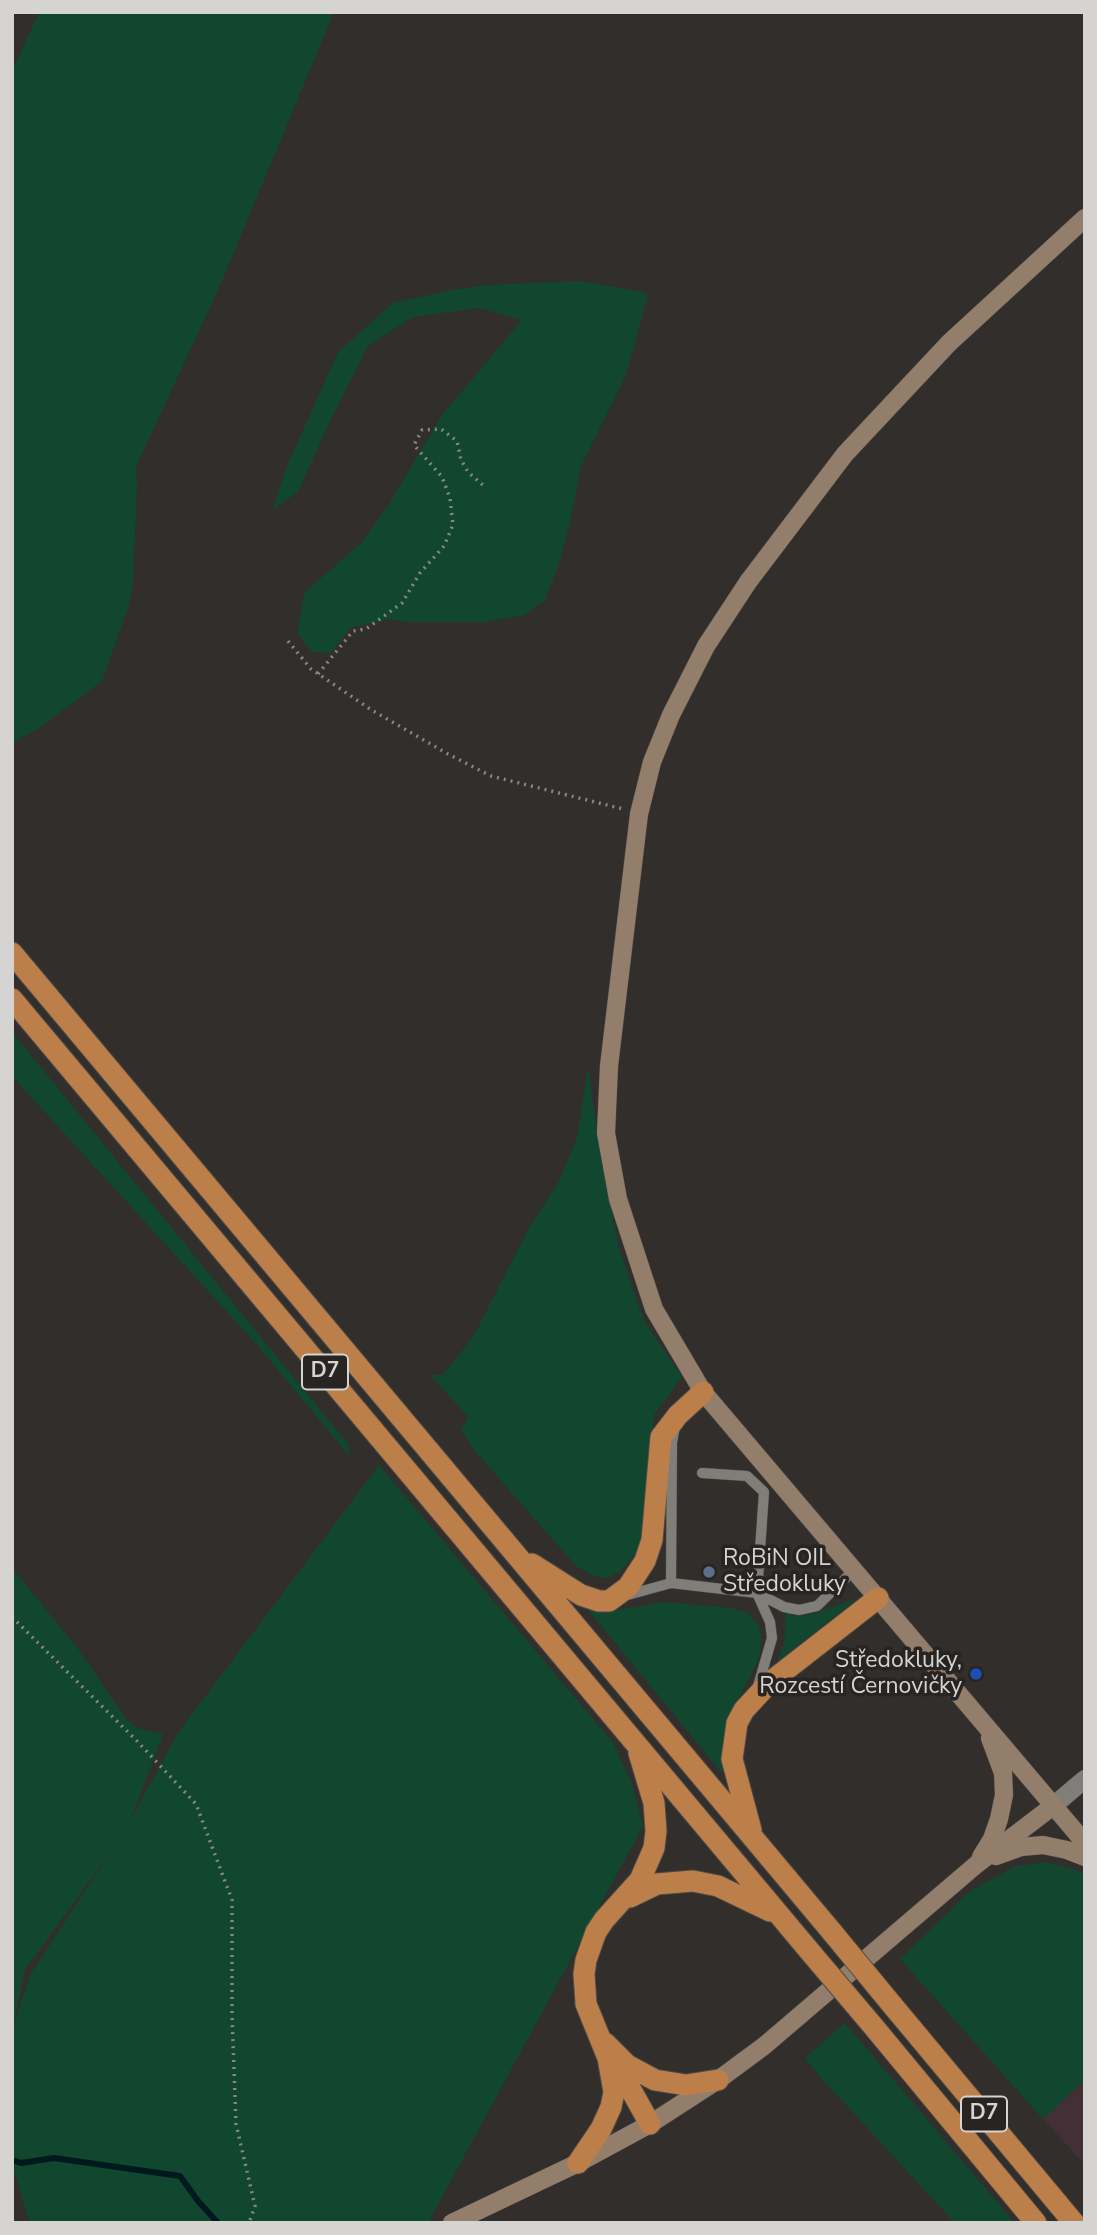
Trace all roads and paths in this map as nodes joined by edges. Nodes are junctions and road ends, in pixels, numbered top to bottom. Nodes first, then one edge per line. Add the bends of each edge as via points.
1 (1085, 218) edge
2 (484, 486) dead end
3 (288, 640) dead end
4 (318, 674) junction
5 (639, 814) junction
6 (12, 953) edge
7 (12, 999) edge
8 (703, 1392) junction
9 (678, 1415) junction
10 (702, 1473) dead end
11 (513, 1552) junction
12 (854, 1570) junction
13 (671, 1583) junction
14 (757, 1592) junction
15 (618, 1597) junction
16 (878, 1598) junction
17 (12, 1617) edge
18 (755, 1696) junction
19 (983, 1723) junction
20 (637, 1745) junction
21 (1085, 1779) edge
22 (1053, 1806) junction
23 (753, 1839) junction
24 (1085, 1843) edge
25 (1085, 1857) edge
26 (977, 1864) junction
27 (625, 1900) junction
28 (780, 1916) junction
29 (597, 2031) junction
30 (718, 2080) junction
31 (650, 2124) junction
32 (578, 2163) junction
33 (249, 2223) edge
34 (452, 2223) edge
35 (1036, 2223) edge
36 (1074, 2223) edge

1 - 5 street via 949,343 845,454 748,582 706,646 671,715 652,762
2 - 4 path via 468,472 457,441 441,429 422,430 414,445 442,477 450,498 453,524 444,547 420,573 402,603 366,628 353,631
3 - 4 path
4 - 5 path via 370,709 491,775
5 - 8 street via 609,1066 606,1133 618,1199 654,1309
6 - 11 highway, D7
7 - 20 highway, D7
8 - 9 highway
8 - 12 street
9 - 13 lane via 672,1443
9 - 15 highway via 662,1437 659,1450 652,1540 636,1577
10 - 14 lane via 747,1476 764,1492
11 - 15 highway via 581,1595 598,1601
11 - 23 highway, D7
12 - 14 lane via 817,1606 784,1607
12 - 16 street
13 - 14 lane
13 - 15 lane
14 - 18 lane via 772,1638
16 - 18 highway
16 - 19 street
17 - 33 path via 196,1804 232,1900 236,2124 256,2206
18 - 23 highway via 737,1723 732,1759
19 - 22 street
19 - 26 street via 1003,1773 1004,1795 992,1839
20 - 27 highway via 654,1803 656,1831 649,1864
20 - 28 highway, D7
21 - 22 street
22 - 24 street
22 - 26 street
23 - 36 highway, D7, bridge
25 - 26 street via 1043,1845 1021,1847
26 - 30 street
27 - 28 highway via 657,1884 692,1881 718,1886
27 - 29 highway via 604,1920 586,1960 586,2004
28 - 35 highway, D7, bridge
29 - 30 highway via 627,2065 655,2080 686,2085
29 - 31 highway
29 - 32 highway via 614,2092 601,2129
30 - 31 street
31 - 32 street
32 - 34 street

